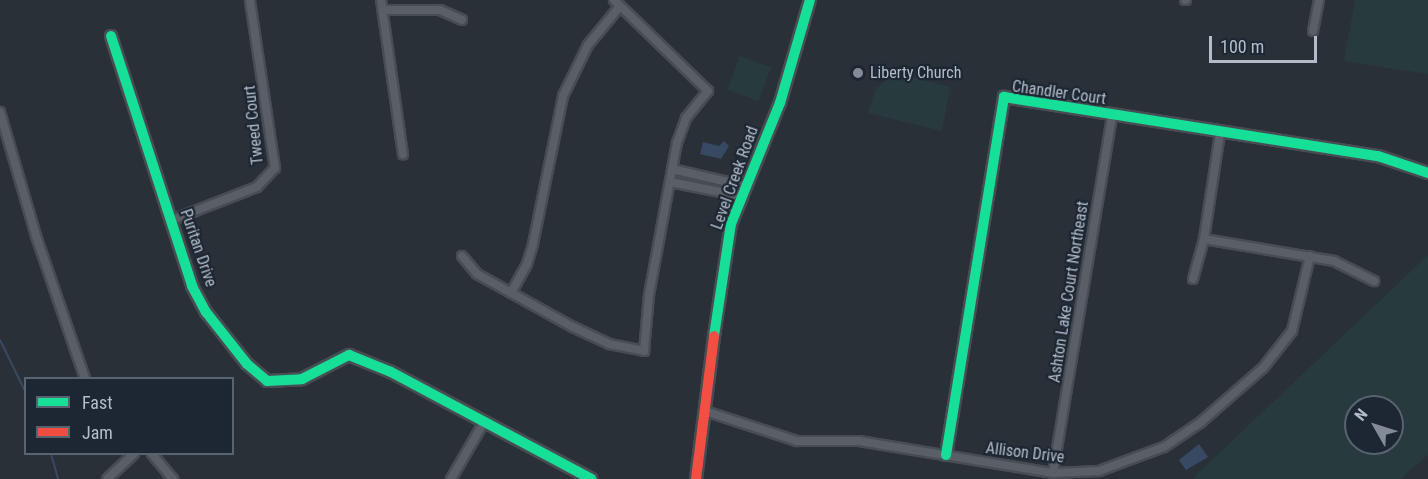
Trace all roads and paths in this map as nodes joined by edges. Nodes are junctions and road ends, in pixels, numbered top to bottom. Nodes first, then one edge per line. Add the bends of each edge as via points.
1 (250, 0) edge
2 (381, 0) edge
3 (810, 0) edge
4 (1319, 0) edge
5 (617, 3) edge
6 (383, 10) junction
7 (462, 20) dead end
8 (1313, 31) dead end
9 (111, 36) dead end
10 (0, 112) edge
11 (1112, 116) junction
12 (1220, 134) junction
13 (403, 154) dead end
14 (672, 169) junction
15 (1428, 173) edge
16 (670, 183) junction
17 (743, 191) junction
18 (172, 220) junction
19 (1204, 239) junction
20 (462, 256) dead end
21 (1310, 256) junction
22 (1193, 279) dead end
23 (1374, 281) dead end
24 (511, 293) junction
25 (85, 377) edge
26 (705, 411) junction
27 (484, 422) junction
28 (132, 455) edge
29 (154, 455) edge
30 (946, 455) junction
31 (1053, 473) junction
32 (587, 478) edge
33 (107, 479) edge
34 (173, 479) edge
35 (451, 479) edge
36 (696, 479) edge

1 - 18 street, Tweed Court via 275,168 257,187
2 - 6 street
3 - 17 street, Level Creek Road via 780,103
4 - 8 street
5 - 14 street via 708,91 686,118
5 - 24 street via 588,45 563,96 533,244
6 - 7 street via 440,10
6 - 13 street
9 - 18 street, Puritan Drive
10 - 25 street via 36,236
11 - 12 street, Chandler Court
11 - 30 street, Chandler Court via 1004,98
11 - 31 street, Ashton Lake Court Northeast
12 - 15 street, Chandler Court via 1378,156
12 - 19 street
14 - 16 street
14 - 17 street
16 - 17 street
16 - 24 street via 649,294 644,351 609,344
17 - 26 street, Level Creek Road via 725,253
18 - 27 street, Puritan Drive via 192,286 206,312 247,364 267,381 302,379 350,355
19 - 21 street
19 - 22 street
20 - 24 street via 477,274
21 - 23 street via 1340,263
21 - 31 street, Allison Drive via 1292,331 1263,368 1201,422 1164,447 1099,471
26 - 30 street, Allison Drive via 797,441 858,441
26 - 36 street, Level Creek Road
27 - 32 street, Puritan Drive
27 - 35 street
28 - 33 street
29 - 34 street
30 - 31 street, Allison Drive

